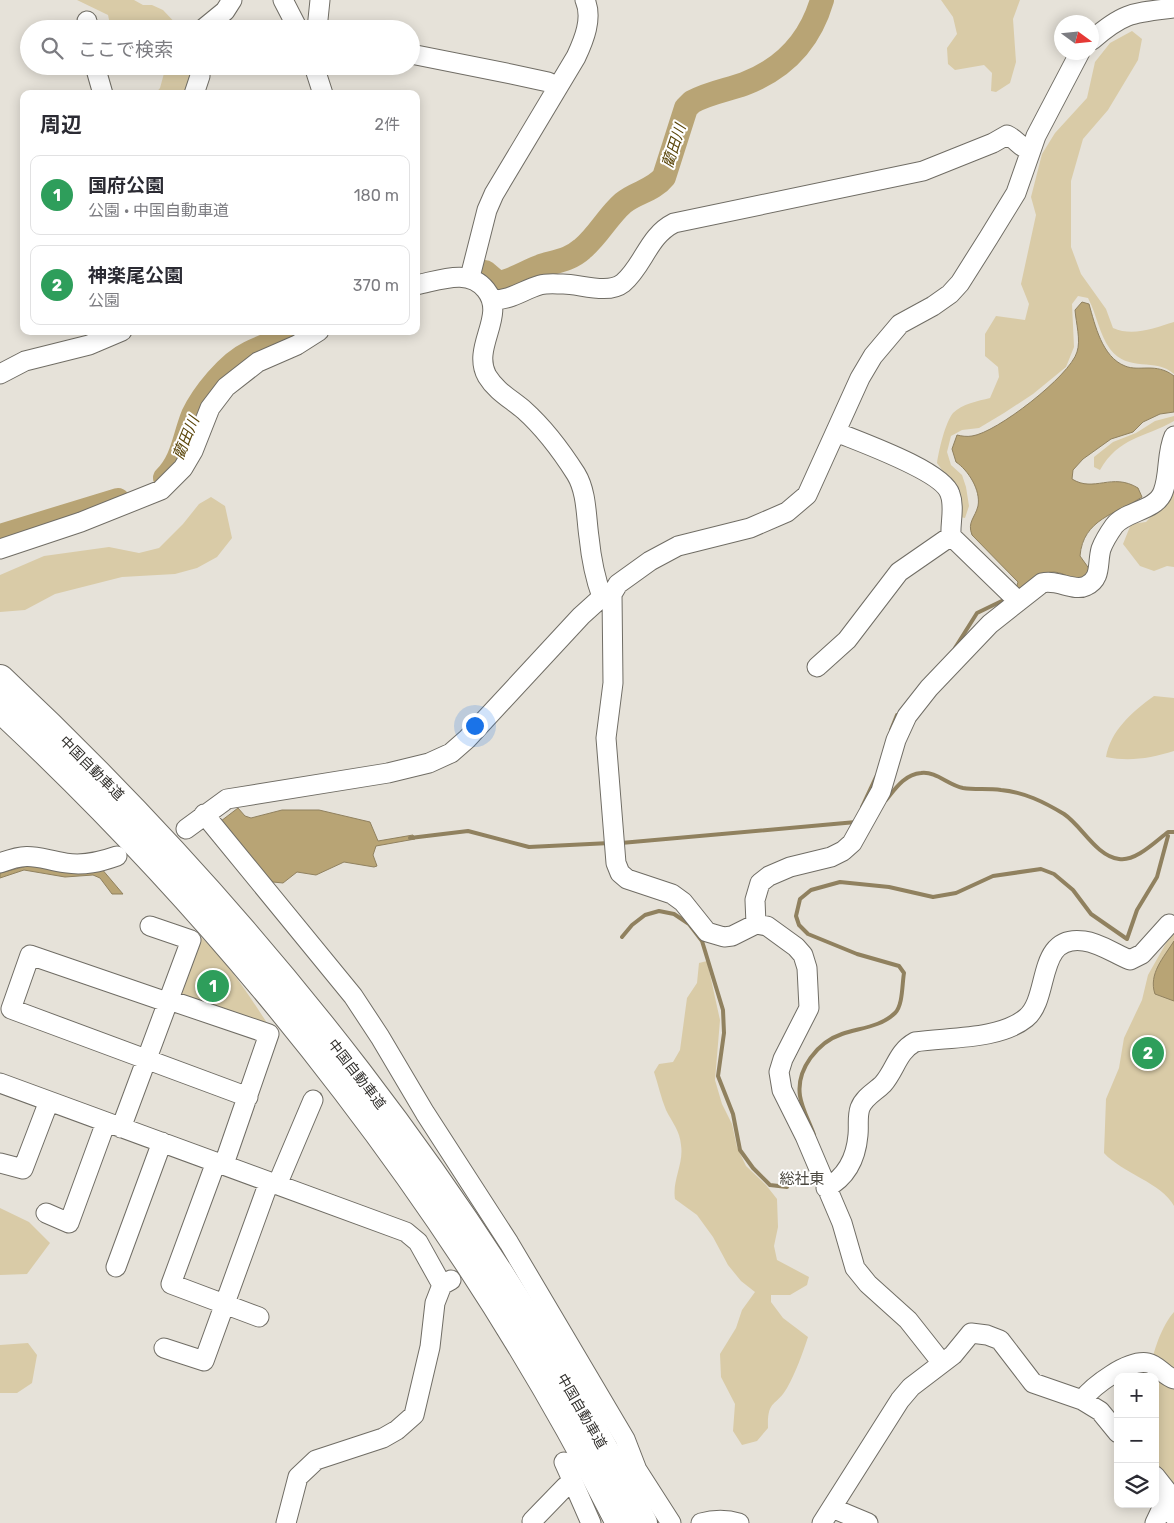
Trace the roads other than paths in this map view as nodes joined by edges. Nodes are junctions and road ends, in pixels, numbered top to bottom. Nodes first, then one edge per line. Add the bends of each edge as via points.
1 (232, 0) edge
2 (284, 0) edge
3 (320, 0) edge
4 (589, 2) edge
5 (1174, 8) edge
6 (214, 20) edge
7 (294, 20) edge
8 (317, 20) edge
9 (1099, 34) edge
10 (420, 56) edge
11 (1076, 60) edge
12 (98, 75) edge
13 (200, 75) edge
14 (317, 75) edge
15 (326, 75) edge
16 (557, 86) junction
17 (102, 90) edge
18 (195, 90) edge
19 (322, 90) edge
20 (327, 90) edge
21 (1030, 151) junction
22 (470, 277) junction
23 (420, 284) edge
24 (493, 300) junction
25 (113, 335) edge
26 (313, 335) edge
27 (0, 374) edge
28 (836, 432) junction
29 (1174, 436) edge
30 (951, 536) junction
31 (0, 548) edge
32 (607, 595) junction
33 (1018, 601) junction
34 (817, 667) dead end
35 (0, 680) edge
36 (0, 708) edge
37 (204, 814) junction
38 (186, 829) dead end
39 (117, 856) dead end
40 (0, 863) edge
41 (756, 924) junction
42 (1169, 924) dead end
43 (150, 926) dead end
44 (169, 1000) junction
45 (146, 1059) junction
46 (0, 1083) edge
47 (248, 1097) junction
48 (313, 1100) dead end
49 (49, 1101) junction
50 (114, 1125) junction
51 (162, 1142) junction
52 (0, 1163) edge
53 (220, 1163) junction
54 (273, 1183) junction
55 (826, 1188) junction
56 (46, 1213) dead end
57 (116, 1266) dead end
58 (224, 1305) junction
59 (259, 1317) dead end
60 (164, 1348) dead end
61 (942, 1363) junction
62 (1174, 1380) edge
63 (1082, 1400) junction
64 (1114, 1428) edge
65 (564, 1462) dead end
66 (573, 1482) junction
67 (1159, 1485) edge
68 (1167, 1504) edge
69 (827, 1516) edge
70 (532, 1520) dead end
71 (286, 1523) edge
72 (591, 1523) edge
73 (620, 1523) edge
74 (643, 1523) edge
75 (671, 1523) edge
76 (701, 1523) edge
77 (739, 1523) edge
78 (868, 1523) edge
79 (1155, 1523) edge

1 - 6 street
2 - 7 street
3 - 8 street
4 - 16 street via 585,38
5 - 9 street via 1131,13
10 - 16 street
11 - 21 street
12 - 17 street
13 - 18 street
14 - 19 street
15 - 20 street
16 - 22 street via 494,194
21 - 24 street via 1007,135 923,171 674,223 662,229 633,271 612,288 541,285 506,300
21 - 28 street via 1016,193 960,283 933,306 891,332 860,378
22 - 23 street
22 - 24 street via 480,282
24 - 32 street via 494,312 482,360 487,375 495,387 537,423 576,474 582,485 589,540
25 - 27 street via 89,346 25,362
26 - 31 street via 258,362 226,387 210,408 183,468 161,490 81,522
28 - 30 street via 928,472 946,484 952,507
28 - 32 street via 815,482 800,503 750,528 678,546 650,561
29 - 33 street via 1159,500 1118,521 1101,549 1095,579 1078,588 1050,581 1042,583
30 - 33 street
30 - 34 street via 899,572 847,640
32 - 37 street via 451,753 429,763 388,773 227,799
32 - 41 street via 614,668 606,738 616,862 620,873 638,884 672,894 683,902 707,932 715,936 732,936
33 - 41 street via 981,633 907,716 896,740 881,791 852,843 831,857 790,867 760,883 755,900
35 - 74 highway, 中国自動車道 via 123,800 187,870 321,1026 384,1108 537,1333
36 - 73 highway, 中国自動車道 via 174,884 328,1067 467,1262 567,1424
37 - 38 street
37 - 75 street via 352,996 625,1439 637,1470
39 - 40 street via 89,864 27,855
41 - 55 street via 767,926 796,947 807,968 809,1008 779,1072 782,1090
42 - 55 street via 1142,954 1130,960 1083,941 1070,942 1057,949 1050,956 1034,1009 1009,1028 915,1042 906,1047 883,1084 863,1101 854,1156 836,1183
43 - 44 street via 191,940
44 - 45 street
44 - 45 street via 30,955 11,1010
44 - 47 street via 269,1034
45 - 47 street
45 - 50 street
46 - 49 street
47 - 53 street
48 - 54 street
49 - 50 street
49 - 52 street via 23,1169
50 - 51 street
50 - 56 street via 69,1223
51 - 53 street
51 - 57 street
53 - 54 street
53 - 58 street via 171,1284
54 - 58 street
54 - 71 street via 406,1232 418,1242 447,1282 435,1303 430,1347 414,1415 383,1438 316,1460 298,1477
55 - 61 street via 842,1223 855,1268 908,1320
58 - 59 street
58 - 60 street via 204,1361
61 - 63 street via 971,1334 987,1335 1000,1340 1032,1383
61 - 69 street via 900,1400
62 - 63 street via 1150,1363 1137,1362 1117,1371
63 - 64 street via 1100,1410
65 - 66 street
66 - 70 street
66 - 72 street
67 - 68 street
68 - 79 street
69 - 78 street
76 - 77 street via 730,1520

